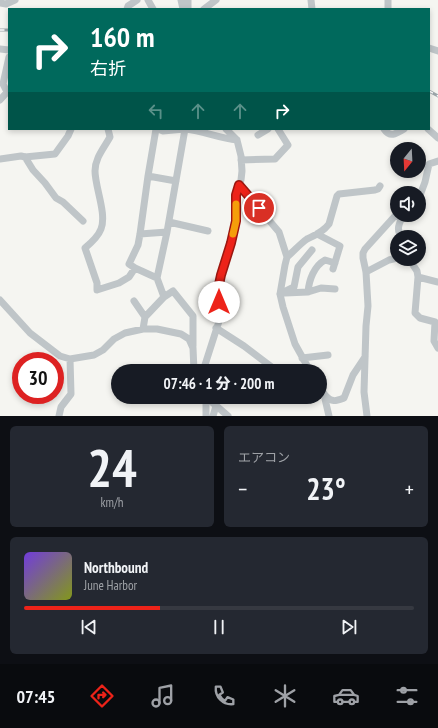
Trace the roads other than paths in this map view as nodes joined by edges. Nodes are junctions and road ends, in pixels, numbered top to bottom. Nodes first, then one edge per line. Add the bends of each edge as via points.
1 (16, 0) edge
2 (137, 0) edge
3 (216, 0) edge
4 (0, 3) edge
5 (125, 7) edge
6 (205, 8) edge
7 (8, 62) edge
8 (8, 91) edge
9 (0, 100) edge
10 (63, 130) edge
11 (71, 130) edge
12 (108, 130) edge
13 (157, 130) edge
14 (160, 130) edge
15 (174, 130) edge
16 (185, 130) edge
17 (193, 130) edge
18 (227, 130) edge
19 (266, 130) edge
20 (279, 130) edge
21 (384, 130) edge
22 (402, 130) edge
23 (429, 130) edge
24 (258, 135) dead end
25 (68, 136) junction
26 (438, 138) edge
27 (237, 140) junction
28 (25, 157) junction
29 (0, 159) edge
30 (241, 160) junction
31 (438, 161) edge
32 (148, 176) junction
33 (176, 182) junction
34 (239, 185) junction
35 (380, 186) dead end
36 (424, 186) edge
37 (83, 221) dead end
38 (390, 221) edge
39 (169, 222) junction
40 (208, 231) dead end
41 (167, 232) junction
42 (140, 234) junction
43 (317, 234) junction
44 (295, 250) junction
45 (312, 250) dead end
46 (288, 257) junction
47 (304, 258) junction
48 (390, 260) edge
49 (414, 266) edge
50 (135, 268) junction
51 (366, 272) junction
52 (418, 277) junction
53 (157, 278) junction
54 (438, 282) edge
55 (334, 289) dead end
56 (308, 292) junction
57 (280, 294) junction
58 (164, 297) junction
59 (0, 300) edge
60 (134, 301) dead end
61 (145, 317) junction
62 (216, 328) junction
63 (143, 329) junction
64 (193, 348) junction
65 (438, 348) edge
66 (328, 355) dead end
67 (365, 357) junction
68 (302, 358) junction
69 (70, 360) junction
70 (194, 364) edge
71 (205, 364) edge
72 (268, 364) edge
73 (306, 364) edge
74 (327, 397) edge
75 (206, 404) edge
76 (326, 404) edge
77 (216, 406) joint
78 (59, 416) edge
79 (206, 416) edge
80 (213, 416) edge
81 (228, 416) edge
82 (329, 416) edge
83 (367, 416) edge

1 - 4 street via 6,4
2 - 5 street
3 - 6 street
7 - 8 street via 3,84
8 - 9 street
10 - 25 street
11 - 25 street
12 - 50 street via 110,137 99,154 95,171 102,217 101,228 96,238 85,248 97,290 119,283 129,277
13 - 32 street
14 - 15 street
16 - 33 street
17 - 27 street
18 - 27 street
19 - 24 street
20 - 30 street via 288,145 275,159
21 - 22 street via 392,135
23 - 26 street
25 - 28 street via 55,154
27 - 30 street
28 - 29 street
28 - 37 street via 56,198
30 - 34 street
31 - 36 street via 429,164
32 - 33 street
32 - 42 street
33 - 39 street
34 - 46 street via 280,232
34 - 62 street via 236,195 236,221 218,289 221,315
35 - 43 street via 375,190 337,196 328,224
38 - 51 street via 363,253
39 - 40 street
39 - 41 street
41 - 42 street
41 - 53 street
42 - 50 street via 129,264
43 - 44 street
43 - 56 street via 340,246 334,266 325,260 321,262 313,274
44 - 46 street
44 - 47 street
45 - 47 street
46 - 57 street
47 - 57 street via 298,267 294,287
48 - 51 street
49 - 52 street
50 - 53 street
51 - 67 street via 368,306
52 - 54 street
52 - 65 street via 415,313 420,318 434,322 434,341
53 - 58 street
55 - 56 street via 321,288
56 - 57 street
57 - 68 street via 295,344
58 - 61 street
58 - 64 street via 173,290 193,316
59 - 69 street via 30,332 60,356
60 - 61 street
61 - 63 street
62 - 71 street
62 - 72 street
63 - 64 street via 181,334 189,339
63 - 69 street via 114,339 103,350 94,354
64 - 70 street
66 - 68 street
67 - 74 street via 353,375 344,398 336,401
67 - 83 street via 364,392
68 - 73 street
69 - 78 street via 70,394 61,407
75 - 79 street
76 - 82 street
77 - 80 street
77 - 81 street

